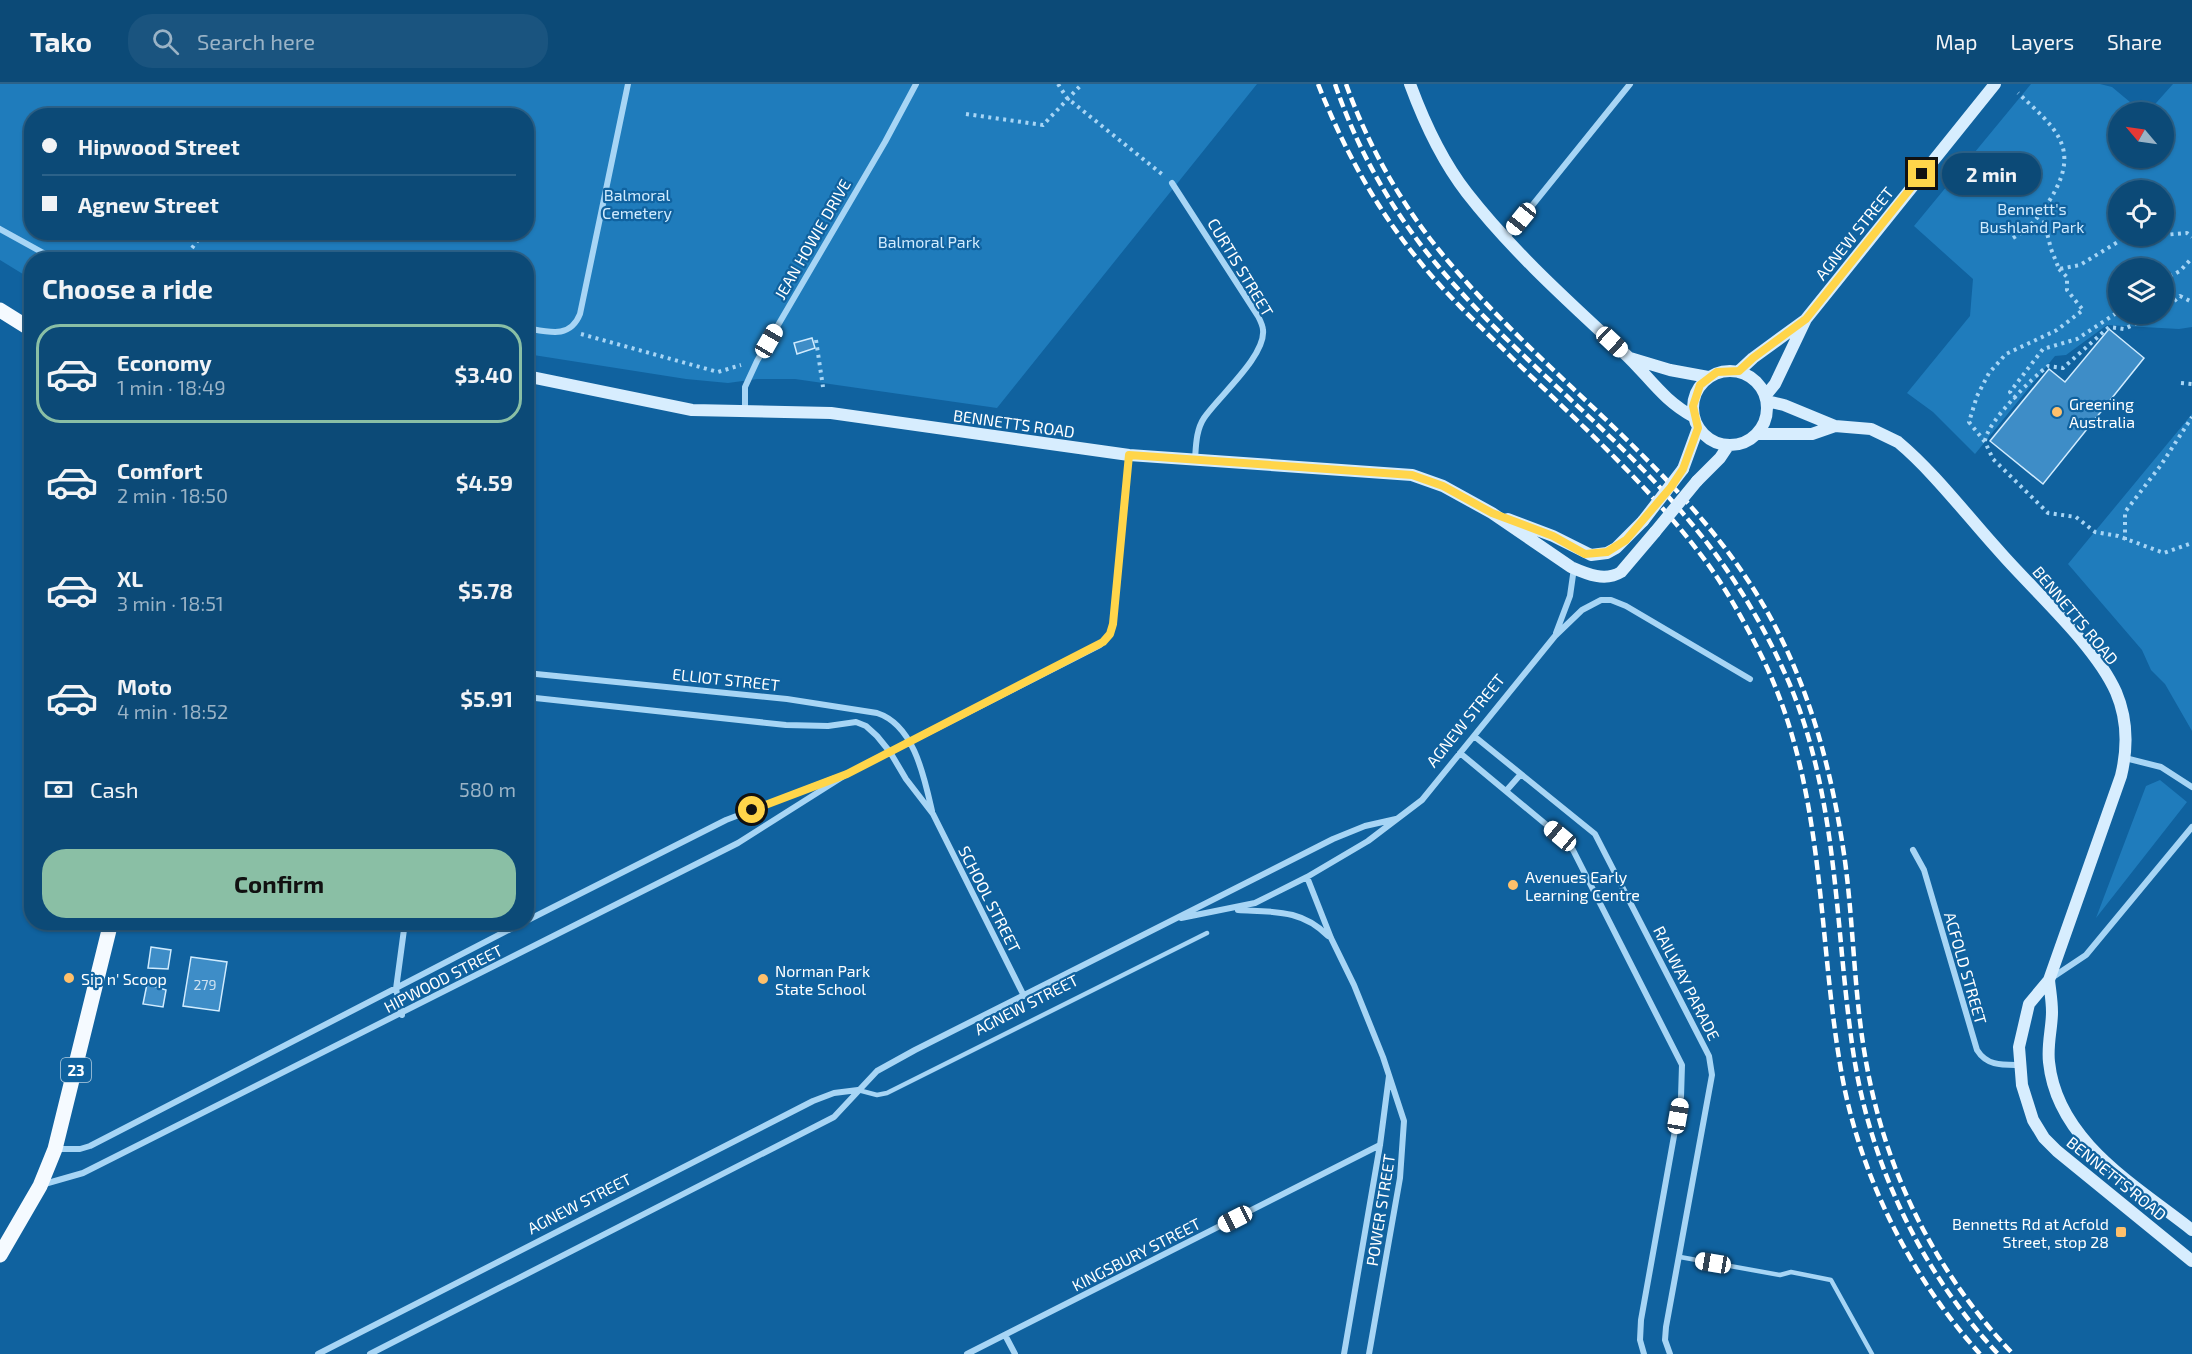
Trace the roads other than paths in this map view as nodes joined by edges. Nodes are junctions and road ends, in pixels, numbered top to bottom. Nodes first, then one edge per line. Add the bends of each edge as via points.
1 (628, 84) edge
2 (916, 84) edge
3 (1410, 84) edge
4 (1630, 84) edge
5 (1995, 84) edge
6 (1172, 183) road end
7 (0, 229) edge
8 (1506, 238) junction
9 (42, 252) edge
10 (0, 310) edge
11 (1806, 319) junction
12 (24, 324) edge
13 (534, 329) edge
14 (1629, 358) junction
15 (1739, 371) junction
16 (1708, 377) junction
17 (534, 378) edge
18 (1767, 398) junction
19 (745, 412) junction
20 (1696, 422) junction
21 (1835, 426) junction
22 (1757, 434) junction
23 (1728, 446) junction
24 (1129, 455) junction
25 (1195, 459) junction
26 (1492, 513) junction
27 (1574, 568) junction
28 (1555, 636) junction
29 (534, 674) edge
30 (1750, 679) dead end
31 (534, 698) edge
32 (1474, 736) junction
33 (908, 742) junction
34 (890, 752) junction
35 (1460, 753) junction
36 (2126, 758) junction
37 (847, 774) junction
38 (1521, 774) junction
39 (2192, 787) edge
40 (1506, 791) junction
41 (933, 814) junction
42 (1396, 819) junction
43 (2192, 827) edge
44 (1913, 850) dead end
45 (1307, 878) junction
46 (1223, 909) junction
47 (534, 917) edge
48 (1172, 921) junction
49 (109, 930) edge
50 (404, 930) edge
51 (510, 930) edge
52 (1207, 933) dead end
53 (1331, 938) junction
54 (2049, 980) junction
55 (396, 989) junction
56 (1024, 996) junction
57 (402, 1015) junction
58 (2019, 1065) junction
59 (1389, 1072) junction
60 (858, 1090) junction
61 (1380, 1145) junction
62 (55, 1149) junction
63 (40, 1186) junction
64 (2192, 1230) edge
65 (0, 1256) edge
66 (1680, 1257) junction
67 (2192, 1261) edge
68 (1005, 1335) junction
69 (375, 1353) edge
70 (318, 1354) edge
71 (967, 1354) edge
72 (1015, 1354) edge
73 (1344, 1354) edge
74 (1369, 1354) edge
75 (1644, 1354) edge
76 (1670, 1354) edge
77 (1872, 1354) edge

1 - 13 street via 577,322 569,330 555,333
2 - 19 street, JEAN HOWIE DRIVE via 757,361 745,387
3 - 8 main road via 1435,141 1466,192
4 - 8 street
5 - 11 main road, AGNEW STREET
6 - 25 street, CURTIS STREET via 1258,316 1263,330 1253,357 1203,420
7 - 9 street
8 - 14 main road via 1529,265
10 - 12 main road
11 - 15 main road, AGNEW STREET
11 - 18 main road, AGNEW STREET
14 - 16 main road
14 - 20 main road via 1675,407
15 - 16 main road via 1728,370
15 - 18 main road via 1760,384
16 - 20 main road via 1695,395
17 - 19 main road, BENNETTS ROAD via 692,410
18 - 21 main road, BENNETTS ROAD
18 - 22 main road via 1768,413
19 - 24 main road, BENNETTS ROAD via 831,413
20 - 23 main road via 1716,443
20 - 26 main road, BENNETTS ROAD, bridge via 1683,469 1643,521 1616,548 1605,553 1591,555
21 - 22 main road, BENNETTS ROAD via 1812,434
21 - 36 main road, BENNETTS ROAD via 1871,429 1905,448 2085,645 2116,694 2127,735
22 - 23 main road
23 - 27 main road, BENNETTS ROAD, bridge via 1627,566 1615,575 1597,576
24 - 25 main road, BENNETTS ROAD
24 - 33 street, HIPWOOD STREET via 1113,624 1108,637 1096,647
25 - 26 main road, BENNETTS ROAD via 1412,475 1443,486
26 - 27 main road, BENNETTS ROAD
27 - 28 street, AGNEW STREET via 1570,596
28 - 30 street, AGNEW STREET via 1585,608 1607,600 1629,608
28 - 32 street, AGNEW STREET
29 - 33 street, ELLIOT STREET via 872,711 896,722
31 - 34 street via 786,725 856,722 868,727
32 - 35 street, AGNEW STREET
32 - 38 street, RAILWAY PARADE
33 - 34 street, HIPWOOD STREET
33 - 41 street, SCHOOL STREET via 923,772
34 - 37 street, HIPWOOD STREET
34 - 41 street, SCHOOL STREET
35 - 40 street
35 - 42 street, AGNEW STREET via 1419,803
36 - 39 street via 2161,767
36 - 54 main road, BENNETTS ROAD via 2109,817
37 - 47 street, HIPWOOD STREET via 726,820
37 - 57 street, HIPWOOD STREET via 738,843
38 - 40 street
38 - 66 street, RAILWAY PARADE via 1598,840 1709,1056 1712,1075
40 - 75 street via 1573,850 1682,1065 1681,1097 1641,1320
41 - 56 street, SCHOOL STREET
42 - 45 street, AGNEW STREET
42 - 48 street, AGNEW STREET via 1333,839
43 - 54 street, BENNETTS ROAD via 2086,955
44 - 58 street, ACFOLD STREET via 1924,870 1977,1050 1990,1062
45 - 46 street, AGNEW STREET via 1255,903
45 - 53 street, POWER STREET
46 - 48 street, AGNEW STREET
46 - 53 street, POWER STREET via 1300,916
48 - 56 street, AGNEW STREET
49 - 62 main road, 23
50 - 55 street
51 - 55 street, HIPWOOD STREET
52 - 60 lane, AGNEW STREET via 887,1093 877,1095
53 - 59 street, POWER STREET
54 - 58 main road, BENNETTS ROAD via 2029,1004 2020,1035
54 - 64 main road, BENNETTS ROAD via 2049,1062 2067,1118 2099,1156
55 - 57 street
55 - 62 street, HIPWOOD STREET via 90,1146
56 - 60 street, AGNEW STREET via 880,1070
57 - 63 street, HIPWOOD STREET via 83,1173
58 - 67 main road, BENNETTS ROAD via 2026,1102 2044,1137 2083,1175
59 - 61 street, POWER STREET
59 - 74 street, POWER STREET via 1403,1116 1404,1141
60 - 69 street, AGNEW STREET via 834,1117
60 - 70 street, AGNEW STREET via 813,1101
61 - 68 street, KINGSBURY STREET
61 - 73 street, POWER STREET
62 - 63 main road, 23
63 - 65 main road, 23
66 - 76 street, RAILWAY PARADE via 1665,1335
66 - 77 lane via 1831,1280
68 - 71 street, KINGSBURY STREET
68 - 72 street

